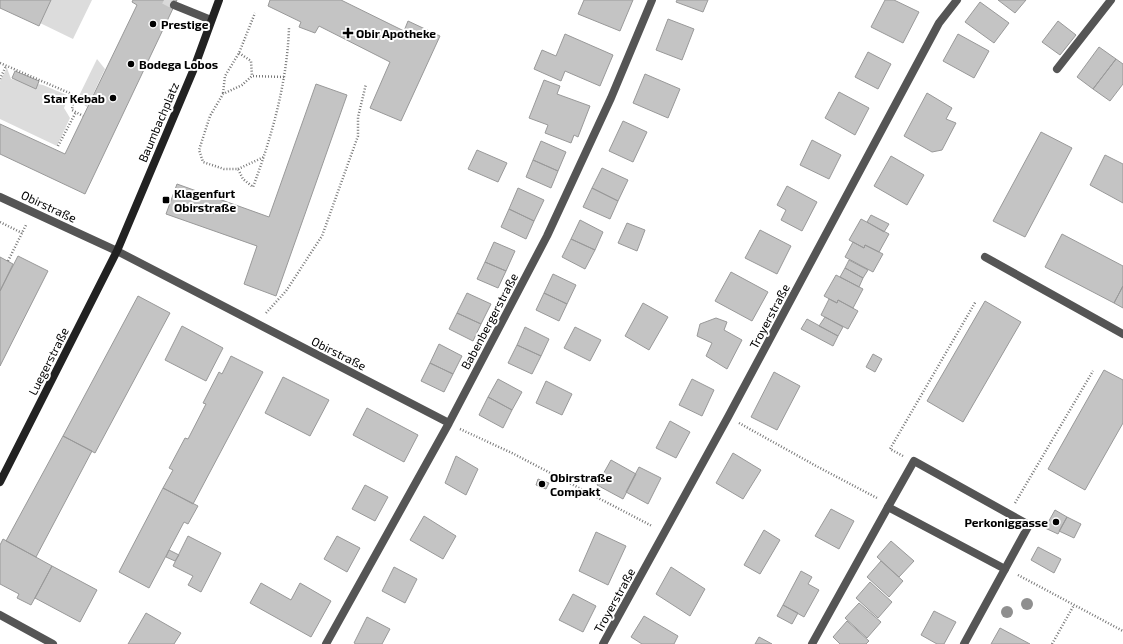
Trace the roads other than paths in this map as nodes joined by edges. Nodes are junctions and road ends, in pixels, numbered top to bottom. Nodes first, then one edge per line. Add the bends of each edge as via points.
1 (219, 0) edge
2 (652, 0) edge
3 (957, 0) edge
4 (1111, 0) edge
5 (174, 5) tunnel mouth
6 (211, 20) junction
7 (1057, 69) dead end
8 (0, 197) edge
9 (117, 251) junction
10 (985, 257) dead end
11 (1123, 334) edge
12 (449, 423) junction
13 (0, 482) edge
14 (888, 506) junction
15 (1005, 569) junction
16 (0, 615) edge
17 (53, 644) edge
18 (326, 644) edge
19 (603, 644) edge
20 (812, 644) edge
21 (964, 644) edge

1 - 6 street, Baumbachplatz
2 - 12 street, Babenbergerstraße via 612,98 547,236
3 - 19 street, Troyerstraße via 938,23 728,417
4 - 7 street
5 - 6 street
6 - 9 street, Baumbachplatz via 193,71
8 - 9 street, Obirstraße
9 - 12 street, Obirstraße
9 - 13 street, Luegerstraße
10 - 11 street
12 - 18 street, Babenbergerstraße
14 - 15 street
14 - 15 street via 914,462 1029,525
14 - 20 street
15 - 21 street
16 - 17 street

